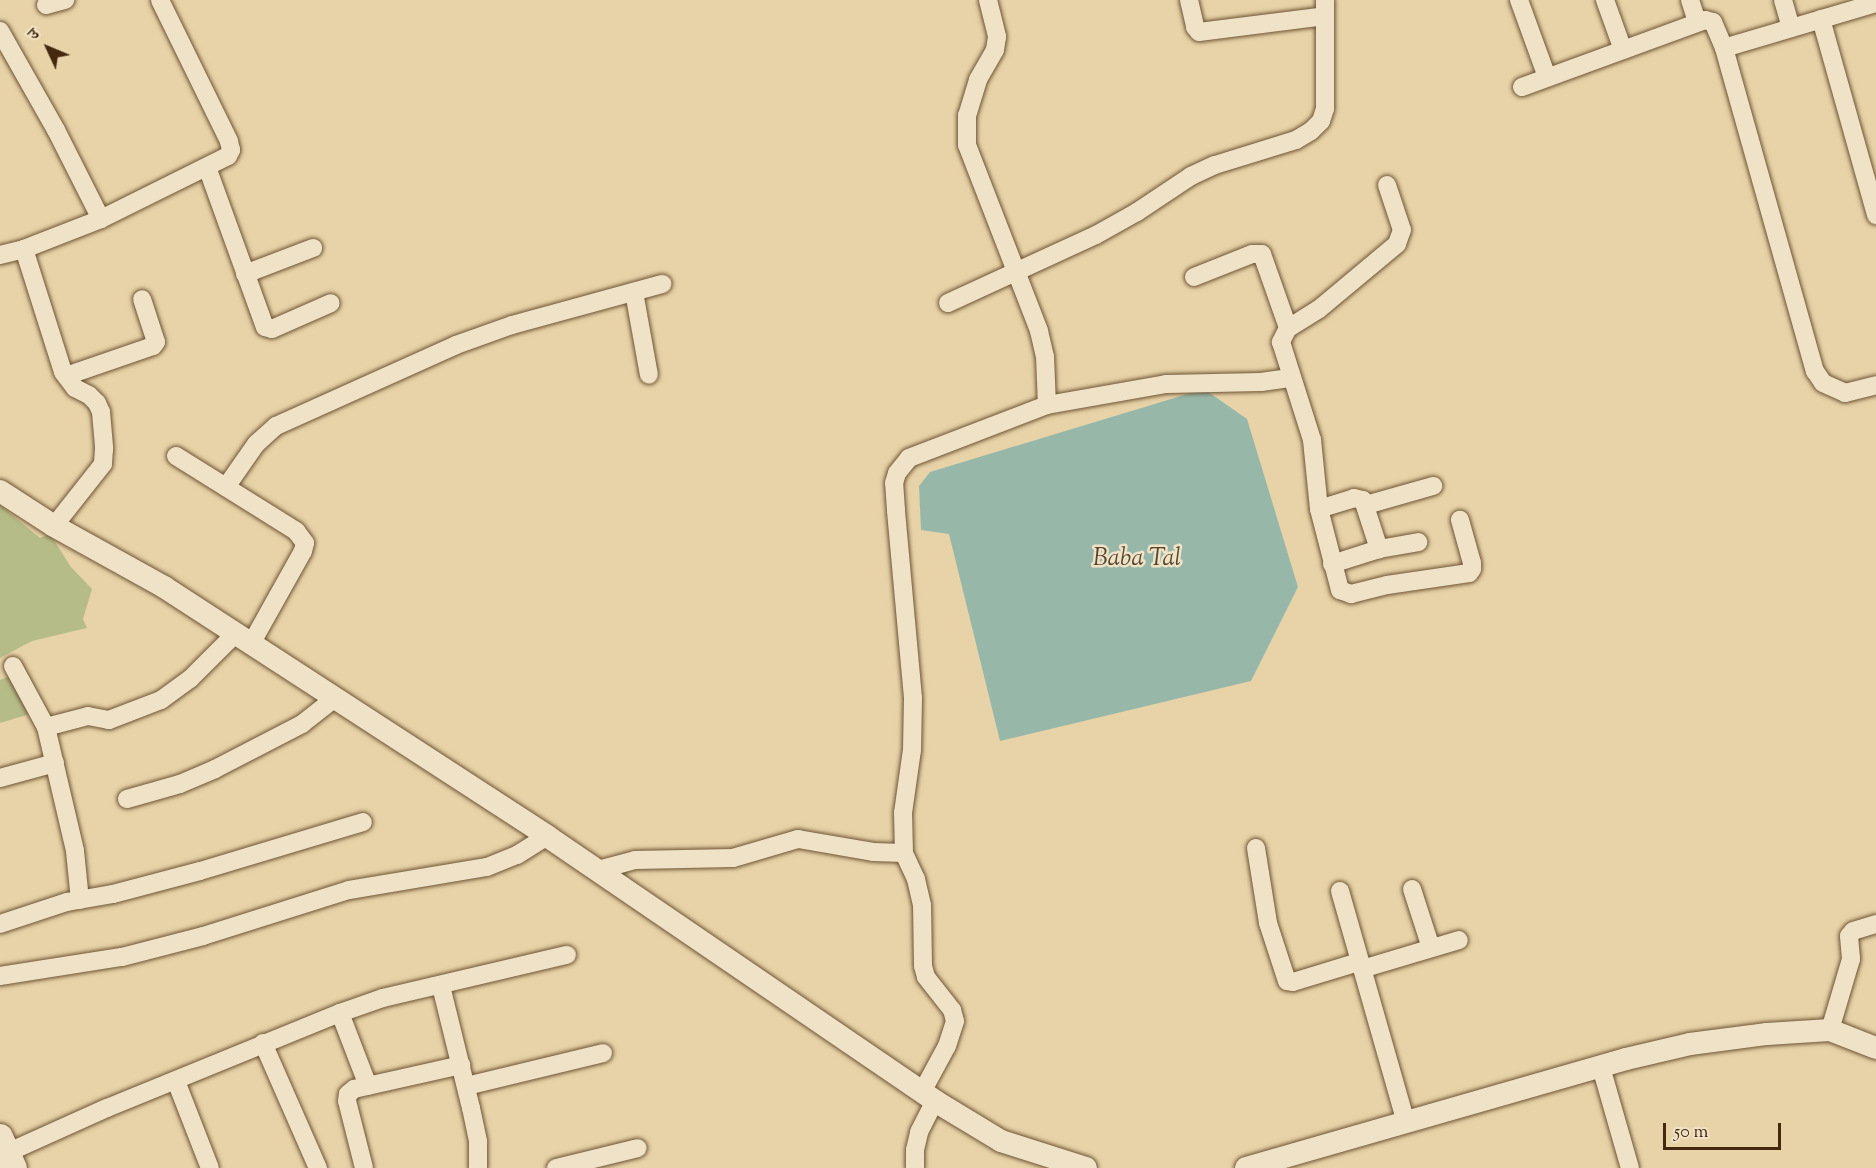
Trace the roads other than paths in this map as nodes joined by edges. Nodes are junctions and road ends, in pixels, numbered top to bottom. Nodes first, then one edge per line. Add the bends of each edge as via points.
1 (65, 0) edge
2 (160, 0) edge
3 (988, 0) edge
4 (1189, 0) edge
5 (1519, 0) edge
6 (1605, 0) edge
7 (1690, 0) edge
8 (1783, 0) edge
9 (1876, 3) edge
10 (46, 5) dead end
11 (1325, 8) edge
12 (1821, 19) junction
13 (1697, 22) junction
14 (1791, 28) junction
15 (0, 32) edge
16 (1724, 48) junction
17 (1623, 50) junction
18 (1547, 77) junction
19 (1522, 87) dead end
20 (207, 167) junction
21 (1387, 185) dead end
22 (1876, 215) edge
23 (101, 219) junction
24 (313, 248) dead end
25 (24, 249) junction
26 (0, 255) edge
27 (1014, 271) junction
28 (245, 274) junction
29 (1194, 277) dead end
30 (662, 284) dead end
31 (634, 292) junction
32 (142, 299) dead end
33 (331, 303) dead end
34 (948, 303) dead end
35 (1288, 328) junction
36 (649, 375) dead end
37 (66, 376) junction
38 (1290, 378) junction
39 (1876, 385) edge
40 (1047, 405) junction
41 (176, 456) dead end
42 (1432, 486) dead end
43 (226, 487) junction
44 (0, 491) edge
45 (1366, 506) junction
46 (1319, 508) junction
47 (1460, 520) dead end
48 (54, 526) junction
49 (1418, 542) dead end
50 (1379, 549) junction
51 (1332, 564) junction
52 (243, 638) junction
53 (13, 666) dead end
54 (335, 698) junction
55 (46, 727) junction
56 (55, 762) junction
57 (0, 778) edge
58 (127, 799) dead end
59 (363, 822) dead end
60 (548, 836) junction
61 (1256, 848) dead end
62 (904, 852) junction
63 (598, 870) junction
64 (1412, 890) dead end
65 (1340, 891) dead end
66 (80, 900) junction
67 (0, 924) edge
68 (1876, 924) edge
69 (1459, 940) dead end
70 (1431, 948) junction
71 (567, 955) dead end
72 (1360, 965) junction
73 (0, 976) edge
74 (441, 986) junction
75 (340, 1013) junction
76 (1830, 1030) junction
77 (263, 1043) junction
78 (1876, 1048) edge
79 (603, 1053) dead end
80 (461, 1065) junction
81 (1601, 1067) junction
82 (176, 1081) junction
83 (368, 1086) junction
84 (467, 1086) junction
85 (928, 1096) junction
86 (1406, 1123) junction
87 (638, 1148) dead end
88 (5, 1153) edge
89 (210, 1168) edge
90 (318, 1168) edge
91 (364, 1168) edge
92 (478, 1168) edge
93 (556, 1168) edge
94 (915, 1168) edge
95 (1086, 1168) edge
96 (1246, 1168) edge
97 (1630, 1168) edge

1 - 10 street
2 - 20 street via 229,141 228,156
3 - 27 street via 997,37 995,50 978,80 965,130 967,145
4 - 11 street via 1199,32
5 - 18 street
6 - 17 street
7 - 13 street
8 - 14 street
9 - 12 street
11 - 27 street via 1325,109 1321,121 1311,131 1296,140 1191,176 1096,235
12 - 14 street
12 - 22 street
13 - 16 street via 1713,22
13 - 17 street
14 - 16 street
15 - 23 street
16 - 39 street via 1815,371 1823,383 1845,393
17 - 18 street
18 - 19 street
20 - 23 street
20 - 28 street
21 - 35 street via 1402,230 1397,244 1319,309
23 - 25 street
24 - 28 street
25 - 26 street
25 - 37 street
27 - 34 street
27 - 40 street via 1046,356
28 - 33 street via 265,327 272,329
29 - 35 street via 1252,254 1262,254
30 - 31 street
31 - 36 street
31 - 43 street via 512,325 456,345 276,426 256,444
32 - 37 street via 156,342 153,346
35 - 38 street via 1281,342
37 - 48 street via 75,388 97,403 103,464
38 - 40 street via 1166,384
38 - 46 street via 1312,440
40 - 62 street via 909,458 897,473 894,483 913,698 912,750 903,813
41 - 43 street
42 - 45 street
43 - 52 street via 296,531 305,543
44 - 48 street
45 - 46 street via 1363,500 1354,498
45 - 50 street
46 - 51 street
47 - 51 street via 1472,563 1469,573 1351,594 1340,590
48 - 52 street via 164,587
49 - 50 street
50 - 51 street
52 - 54 street
52 - 55 street via 161,700 110,720 88,716
53 - 55 street
54 - 58 street via 302,724 216,769
54 - 60 street
55 - 56 street
56 - 57 street
56 - 66 street via 75,851
59 - 66 street via 191,874
60 - 63 street
60 - 73 street via 487,867 350,890 122,957
61 - 72 street via 1268,922 1287,981
62 - 63 street via 873,852 798,839 733,858 635,860
62 - 85 street via 922,905 923,966 955,1021
63 - 85 street
64 - 70 street
65 - 72 street
66 - 67 street
68 - 76 street via 1849,936 1851,959
69 - 70 street
70 - 72 street
71 - 74 street
72 - 86 street
74 - 75 street via 383,998
74 - 80 street
75 - 77 street
75 - 83 street
76 - 78 street
76 - 81 street via 1690,1044
77 - 82 street
77 - 90 street
79 - 84 street
80 - 83 street
80 - 84 street
81 - 86 street
81 - 97 street
82 - 88 street
82 - 89 street
83 - 91 street via 354,1089 347,1101
84 - 92 street via 478,1142
85 - 94 street via 915,1150
85 - 95 street via 1001,1141
86 - 96 street
87 - 93 street

